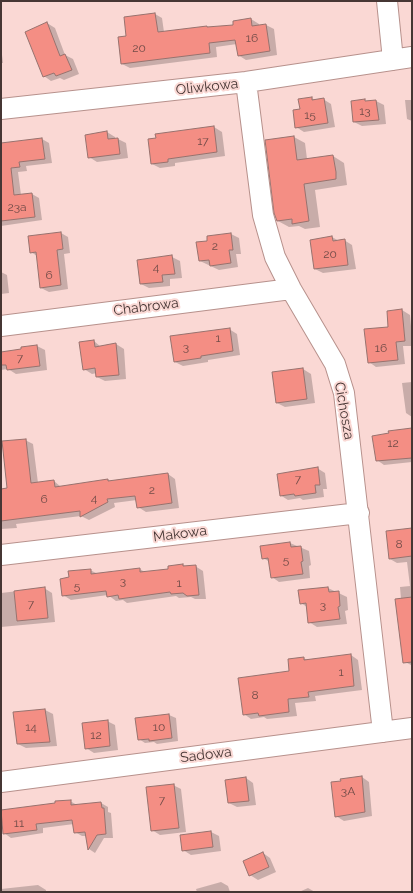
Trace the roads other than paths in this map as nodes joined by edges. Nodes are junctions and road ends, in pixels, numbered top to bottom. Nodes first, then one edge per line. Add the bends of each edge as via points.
1 (386, 1) edge
2 (403, 58) edge
3 (246, 82) junction
4 (1, 109) edge
5 (291, 289) junction
6 (1, 326) edge
7 (359, 513) junction
8 (1, 555) edge
9 (412, 728) edge
10 (383, 732) junction
11 (1, 782) edge

1 - 2 street
2 - 3 street, Oliwkowa
3 - 4 street, Oliwkowa
3 - 5 street, Cichosza via 263,215 275,257
5 - 6 street, Chabrowa
5 - 7 street, Cichosza via 335,364 342,386
7 - 8 street, Makowa
7 - 10 street, Cichosza
9 - 10 street, Sadowa
10 - 11 street, Sadowa

